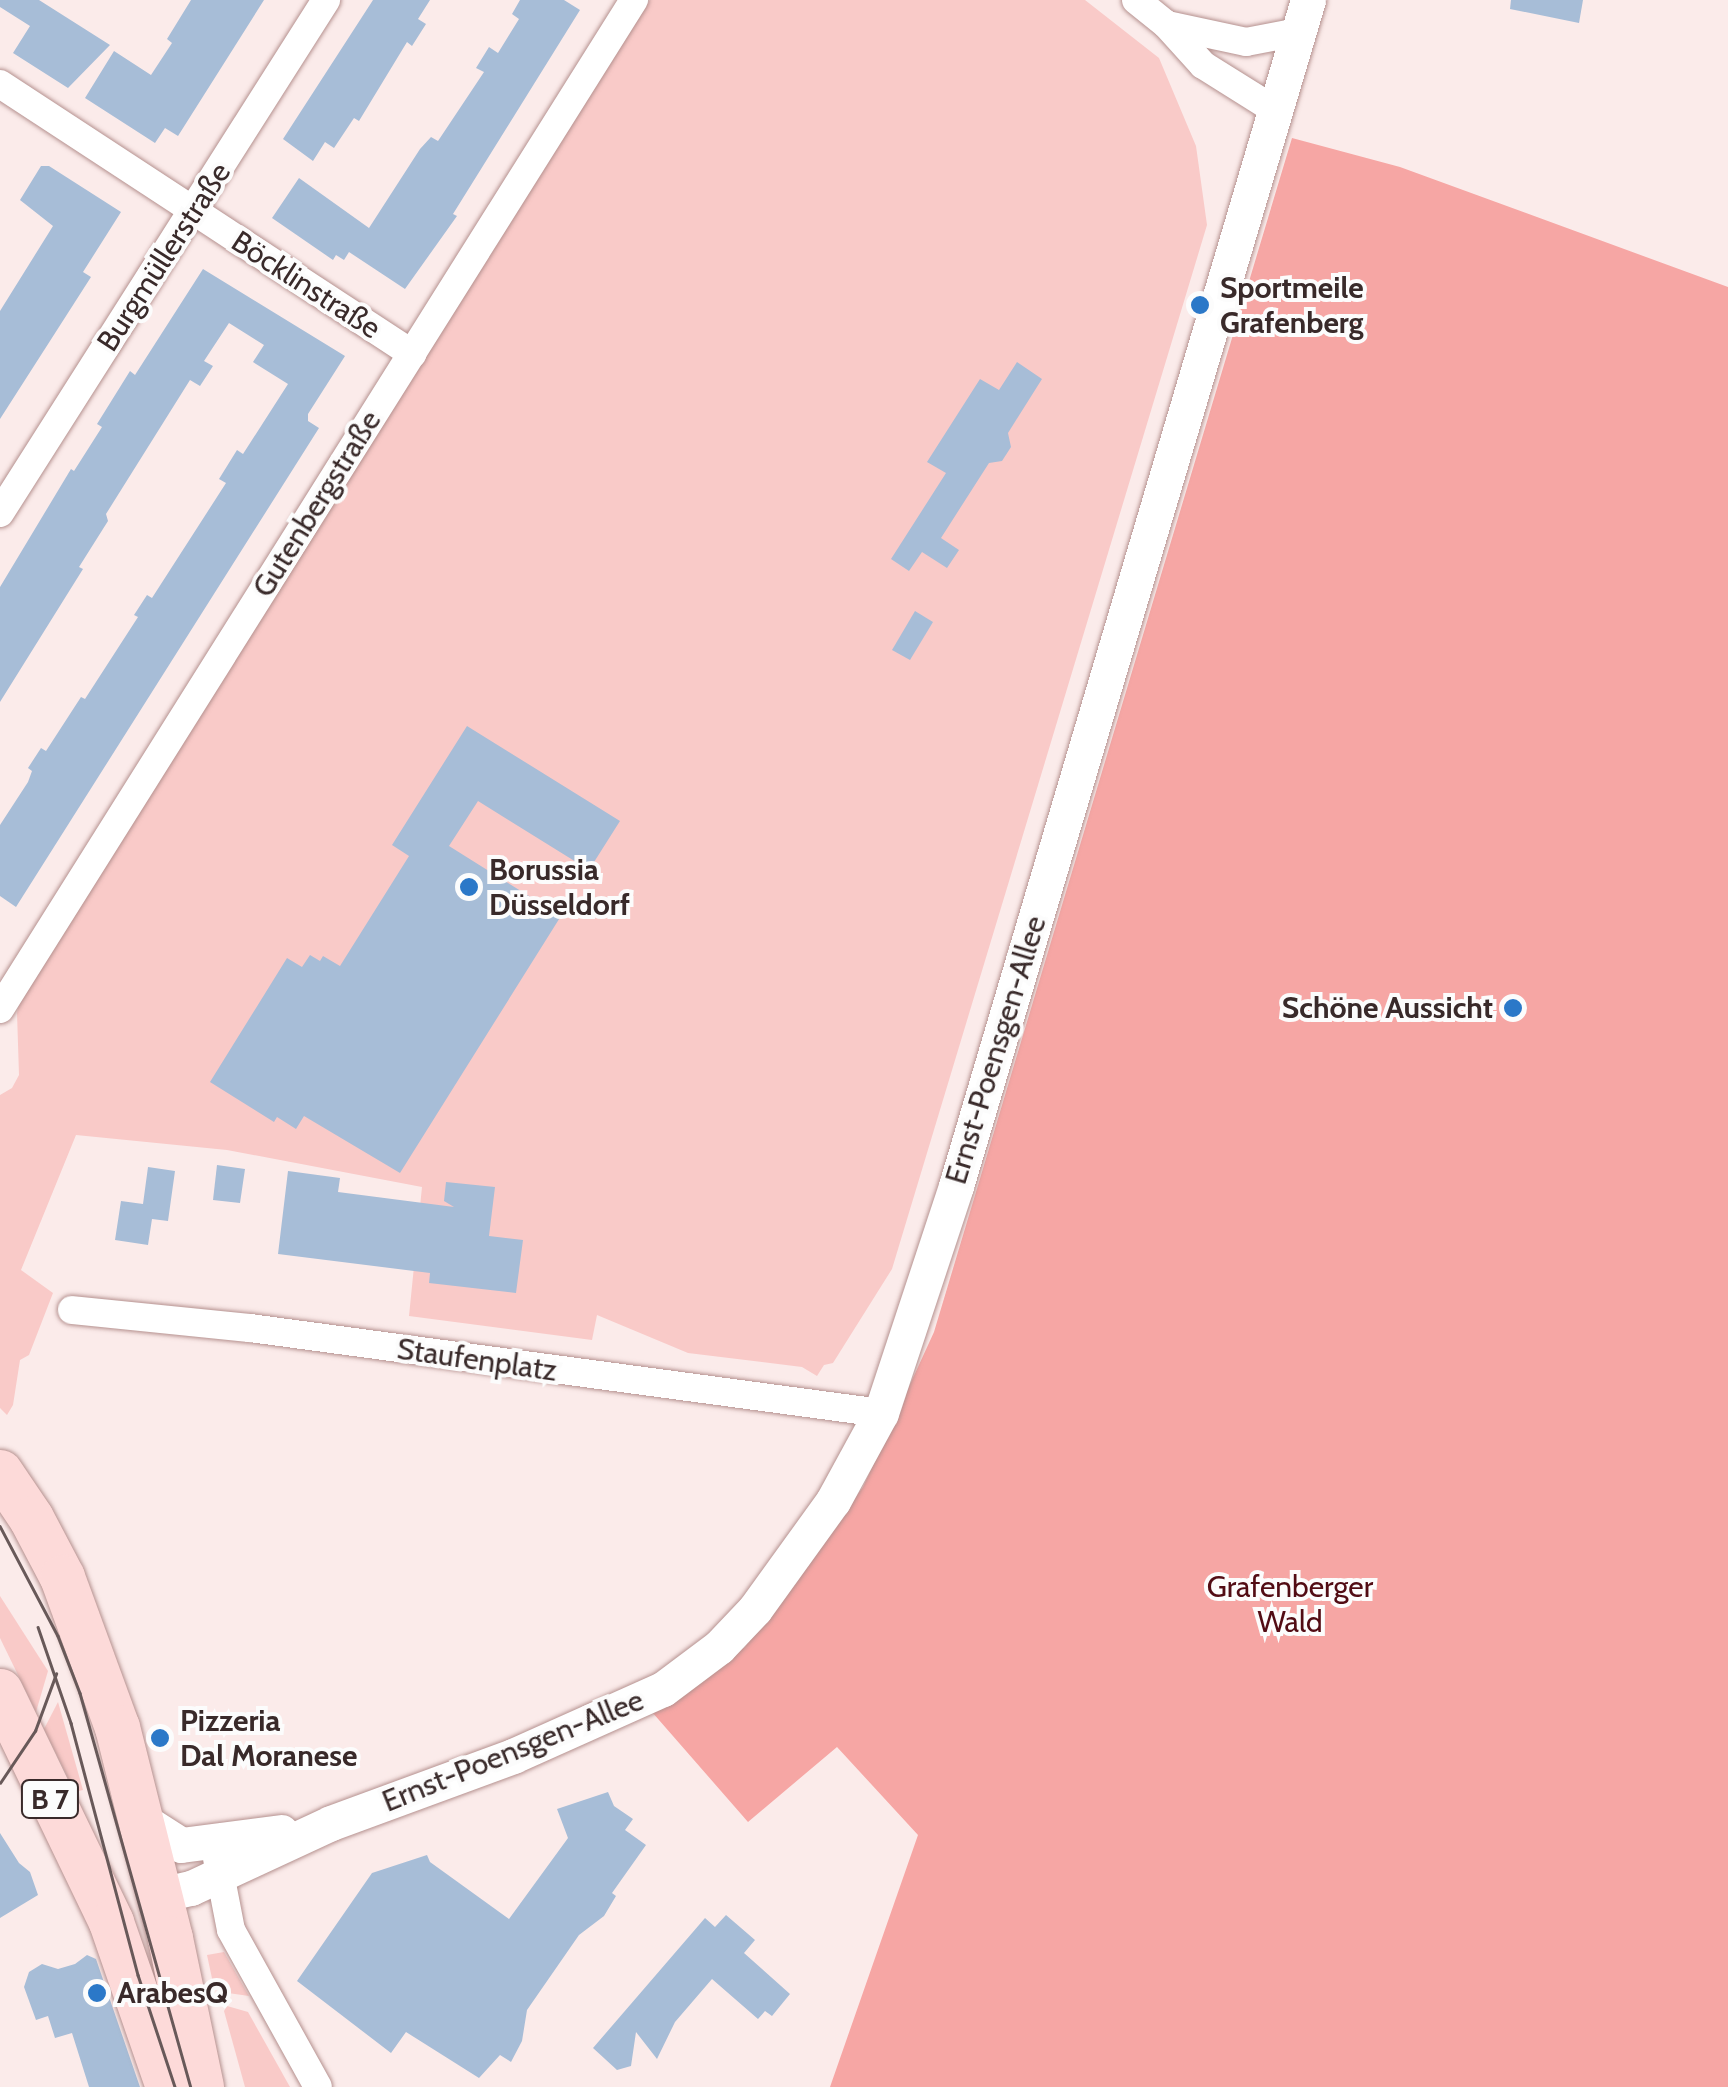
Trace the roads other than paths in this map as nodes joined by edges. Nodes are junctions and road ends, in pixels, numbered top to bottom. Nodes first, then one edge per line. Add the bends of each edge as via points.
1 (326, 0) edge
2 (634, 0) edge
3 (1136, 0) edge
4 (1303, 16) edge
5 (1166, 24) junction
6 (0, 84) edge
7 (1276, 110) junction
8 (194, 212) junction
9 (412, 354) junction
10 (0, 513) edge
11 (0, 1009) edge
12 (72, 1310) dead end
13 (881, 1413) junction
14 (0, 1472) edge
15 (0, 1674) edge
16 (0, 1691) edge
17 (142, 1820) junction
18 (91, 1838) junction
19 (218, 1859) junction
20 (158, 1887) junction
21 (168, 2087) edge
22 (201, 2087) edge
23 (318, 2087) edge

1 - 8 street, Burgmüllerstraße
2 - 9 street, Gutenbergstraße
3 - 5 street
4 - 5 street via 1246,42
4 - 7 street, Ernst-Poensgen-Allee
5 - 7 street via 1203,66
6 - 8 street, Böcklinstraße
7 - 13 street, Ernst-Poensgen-Allee via 1059,847
8 - 9 street, Böcklinstraße
8 - 10 street, Burgmüllerstraße
9 - 11 street, Gutenbergstraße
12 - 13 street, Staufenplatz
13 - 19 street, Ernst-Poensgen-Allee via 801,1550 755,1609 663,1689 439,1786
14 - 17 main road via 32,1518 72,1599
15 - 18 main road via 23,1701
16 - 21 main road, B 7 via 129,1968
17 - 18 main road via 124,1845 108,1847
17 - 19 street
17 - 20 main road
18 - 20 main road via 121,1871
19 - 20 street, Ernst-Poensgen-Allee via 192,1888
19 - 23 street via 231,1930
20 - 22 main road

